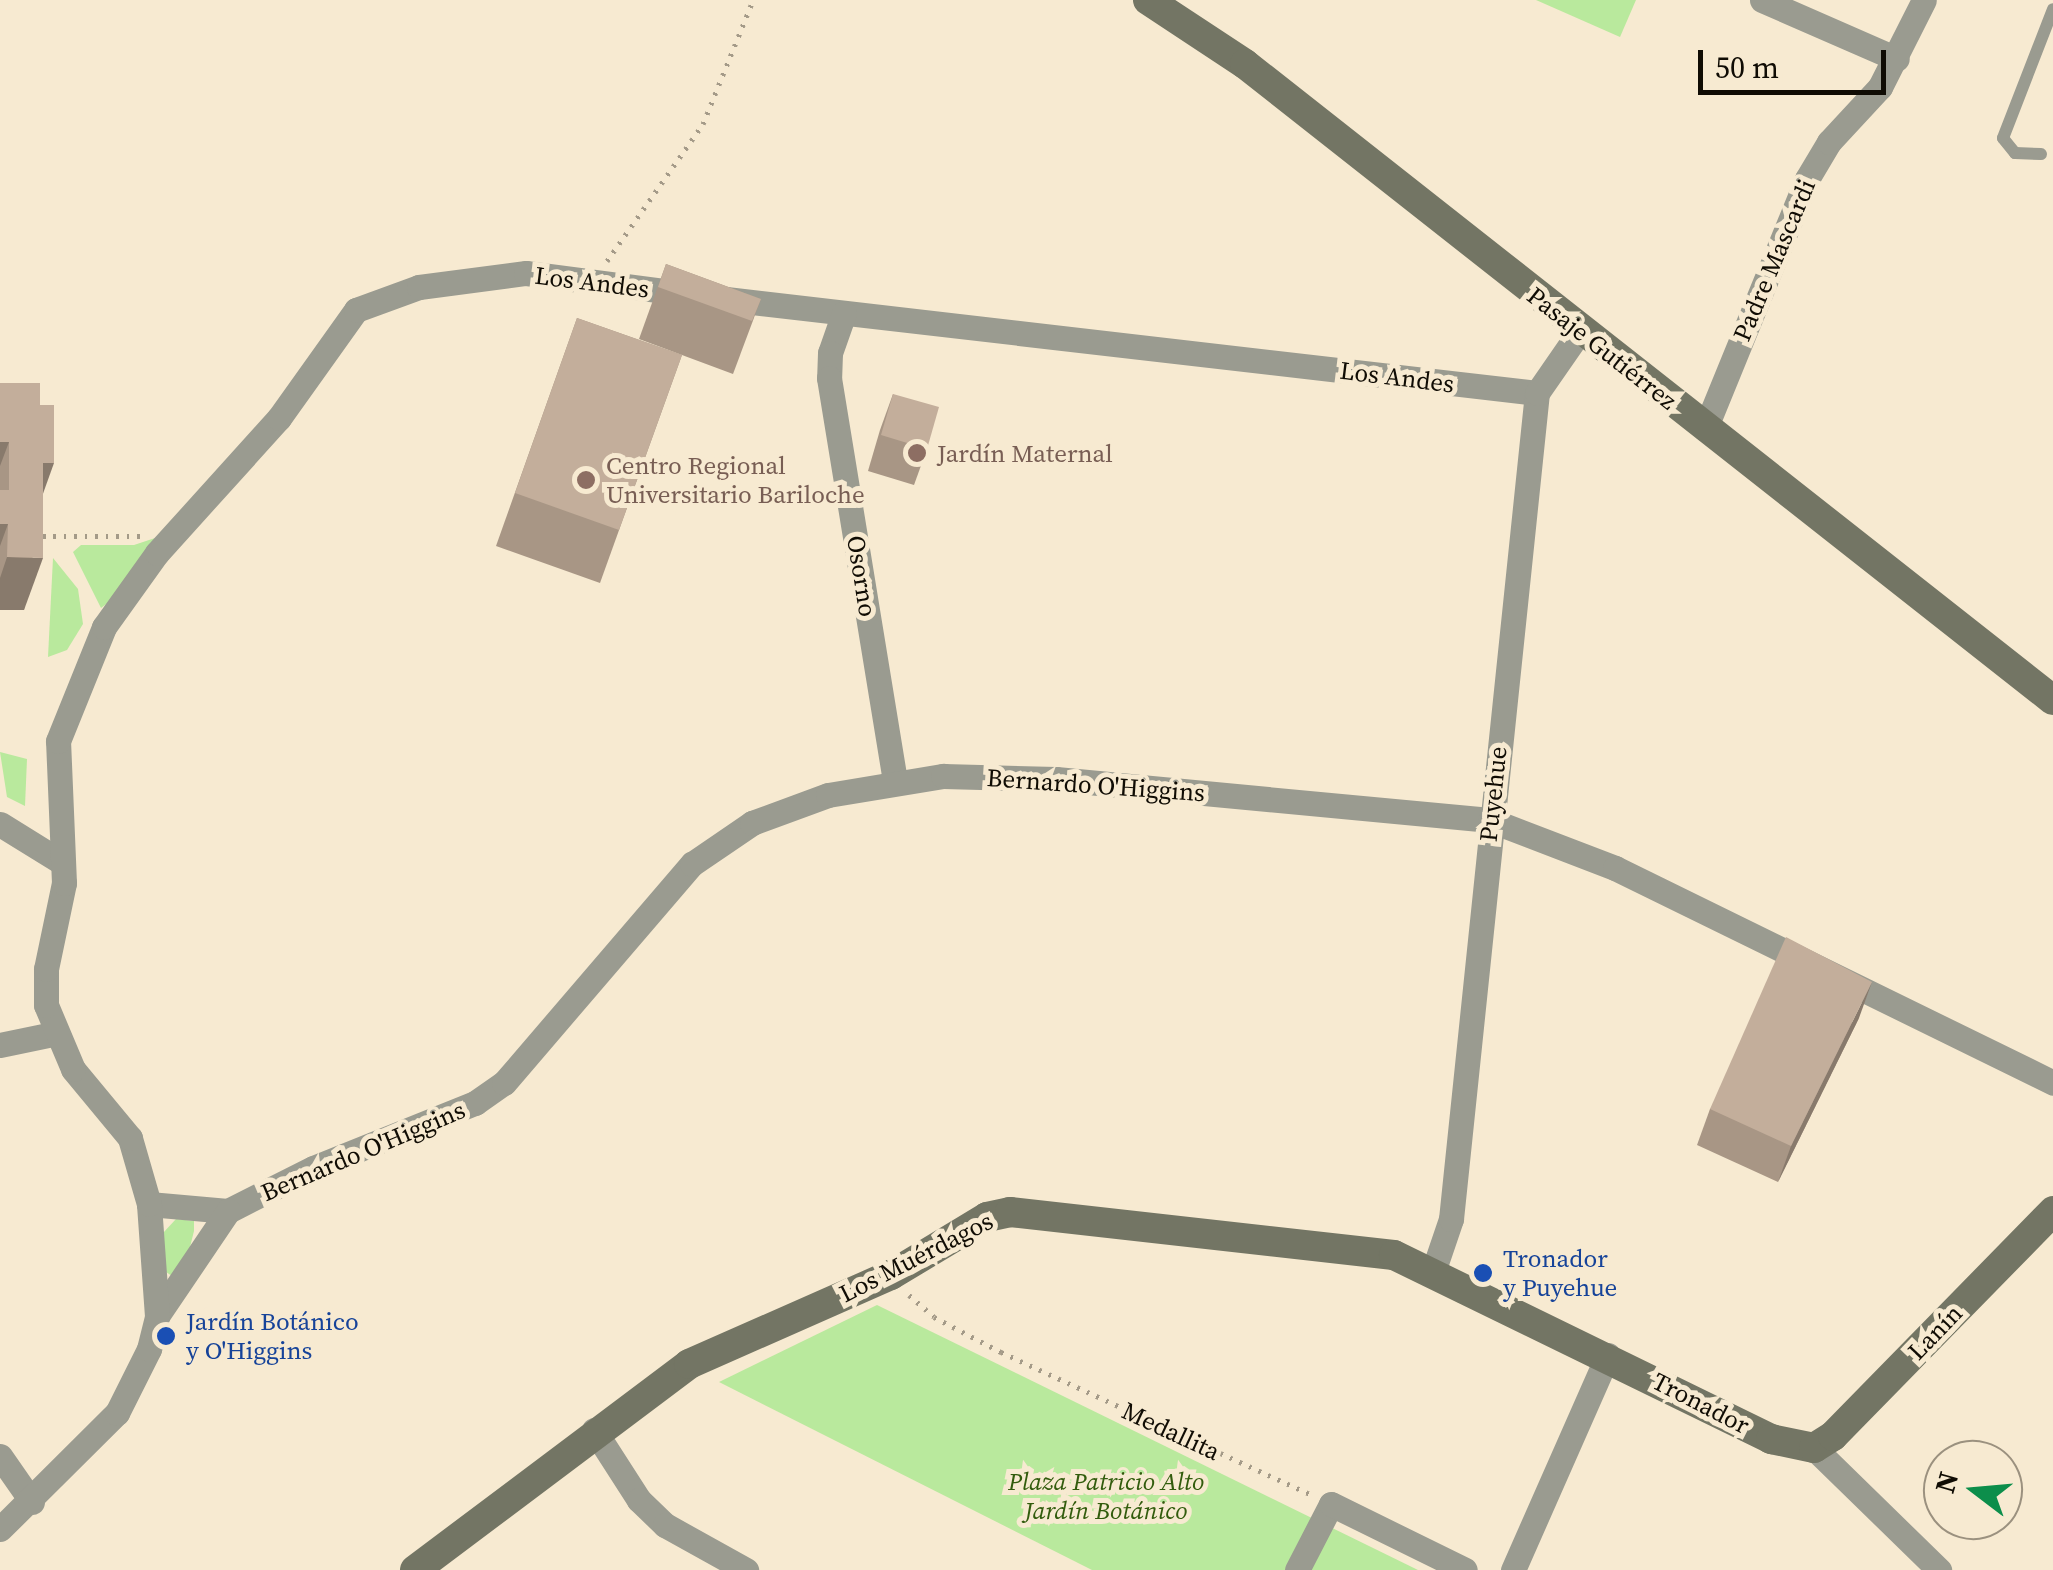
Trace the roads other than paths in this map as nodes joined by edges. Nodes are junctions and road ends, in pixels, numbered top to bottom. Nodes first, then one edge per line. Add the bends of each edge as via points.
1 (1148, 0) edge
2 (1762, 0) edge
3 (1924, 0) edge
4 (1803, 8) edge
5 (2053, 9) edge
6 (1898, 58) junction
7 (2041, 154) dead end
8 (844, 313) junction
9 (1580, 330) junction
10 (1537, 393) junction
11 (1704, 429) junction
12 (2053, 700) edge
13 (895, 782) junction
14 (1490, 820) junction
15 (0, 824) edge
16 (60, 860) junction
17 (53, 1034) junction
18 (0, 1045) edge
19 (2053, 1083) edge
20 (149, 1204) junction
21 (228, 1211) junction
22 (2053, 1211) edge
23 (1434, 1269) junction
24 (157, 1316) junction
25 (1608, 1355) junction
26 (594, 1430) junction
27 (1814, 1448) junction
28 (0, 1456) edge
29 (32, 1502) junction
30 (0, 1529) edge
31 (415, 1570) edge
32 (746, 1570) edge
33 (1297, 1570) edge
34 (1464, 1570) edge
35 (1513, 1570) edge
36 (1939, 1570) edge

1 - 9 street, Pasaje Gutiérrez via 1245,64
2 - 4 street
3 - 6 street, Padre Mascardi
4 - 6 street
5 - 7 lane via 2004,122 2003,138 2015,153
6 - 11 street, Padre Mascardi via 1807,179
8 - 10 street, Los Andes
8 - 13 street, Osorno via 829,378
8 - 16 street, Los Andes via 526,273 382,297 356,310 279,418 179,528 104,627 58,742
9 - 10 street, Puyehue
9 - 11 street, Pasaje Gutiérrez
10 - 14 street, Puyehue
11 - 12 street, Pasaje Gutiérrez
13 - 14 street, Bernardo O'Higgins via 1056,779
13 - 21 street, Bernardo O'Higgins via 828,795 752,823 692,864 504,1083 475,1103 312,1168
14 - 19 street, Bernardo O'Higgins via 1615,868
14 - 23 street, Puyehue via 1450,1220
15 - 16 street
16 - 17 street, Los Andes via 60,920 46,969
17 - 18 street
17 - 20 street via 130,1138
20 - 21 street
20 - 24 street
21 - 24 street, Bernardo O'Higgins
22 - 27 street, Lanín via 1834,1436
23 - 25 street, Tronador
23 - 26 street, Los Muérdagos via 1355,1246 1034,1210 986,1217 891,1275 729,1342
24 - 29 street via 117,1413
25 - 27 street, Tronador via 1771,1440
25 - 35 street
26 - 31 street, Los Muérdagos
26 - 32 street via 639,1500 665,1525
27 - 36 street
28 - 29 street
29 - 30 street
33 - 34 street via 1330,1504

